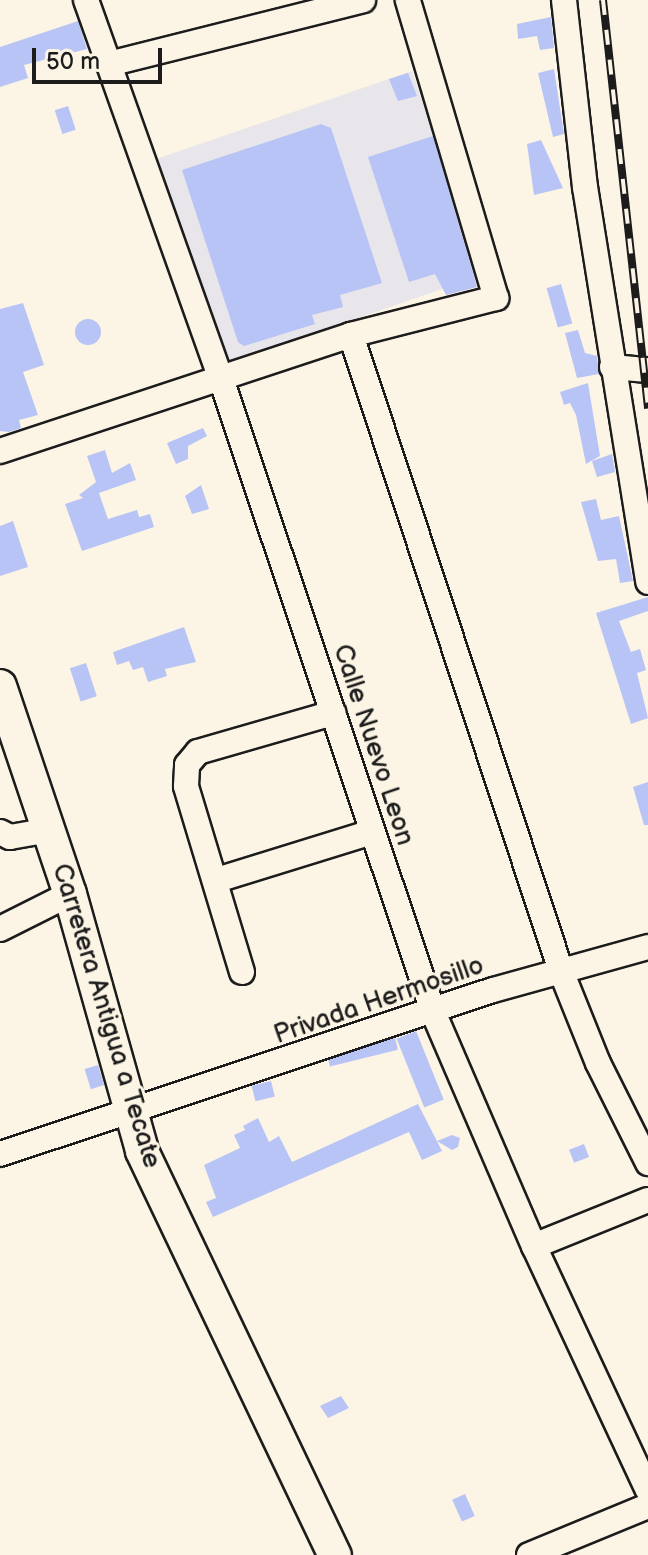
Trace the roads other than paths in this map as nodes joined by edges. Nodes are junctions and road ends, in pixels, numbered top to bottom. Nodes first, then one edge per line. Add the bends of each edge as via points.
1 (86, 0) edge
2 (363, 0) edge
3 (564, 0) edge
4 (409, 3) edge
5 (109, 64) junction
6 (351, 335) junction
7 (612, 367) junction
8 (648, 370) edge
9 (220, 376) junction
10 (0, 451) edge
11 (648, 582) edge
12 (0, 686) edge
13 (333, 713) junction
14 (48, 830) junction
15 (0, 832) edge
16 (372, 832) junction
17 (217, 880) junction
18 (70, 894) junction
19 (0, 929) edge
20 (648, 947) edge
21 (561, 971) junction
22 (242, 972) dead end
23 (434, 1014) junction
24 (129, 1113) junction
25 (0, 1154) edge
26 (648, 1163) edge
27 (648, 1200) edge
28 (534, 1246) junction
29 (648, 1490) edge
30 (648, 1506) edge
31 (335, 1555) edge
32 (529, 1555) edge

1 - 5 street, Calle Nuevo Leon
2 - 5 street
3 - 7 street
4 - 6 street via 498,294 491,301
5 - 9 street, Calle Nuevo Leon
6 - 9 street
6 - 21 street
7 - 8 street
7 - 11 street
9 - 10 street
9 - 13 street, Calle Nuevo Leon
12 - 14 main road, Carretera Antigua a Tecate
13 - 16 street, Calle Nuevo Leon
13 - 17 street via 198,752 187,765 186,786
14 - 15 street via 10,837
14 - 18 main road, Carretera Antigua a Tecate
16 - 17 street
16 - 23 street, Calle Nuevo Leon
17 - 22 street
18 - 19 street
18 - 24 main road, Carretera Antigua a Tecate
20 - 21 street, Privada Hermosillo
21 - 23 street, Privada Hermosillo
21 - 26 street via 598,1063
23 - 24 street, Privada Hermosillo
23 - 28 street, Calle Nuevo Leon
24 - 25 street, Privada Hermosillo
24 - 31 main road, Carretera Antigua a Tecate via 142,1151
27 - 28 street
28 - 29 street, Calle Nuevo Leon
30 - 32 street

